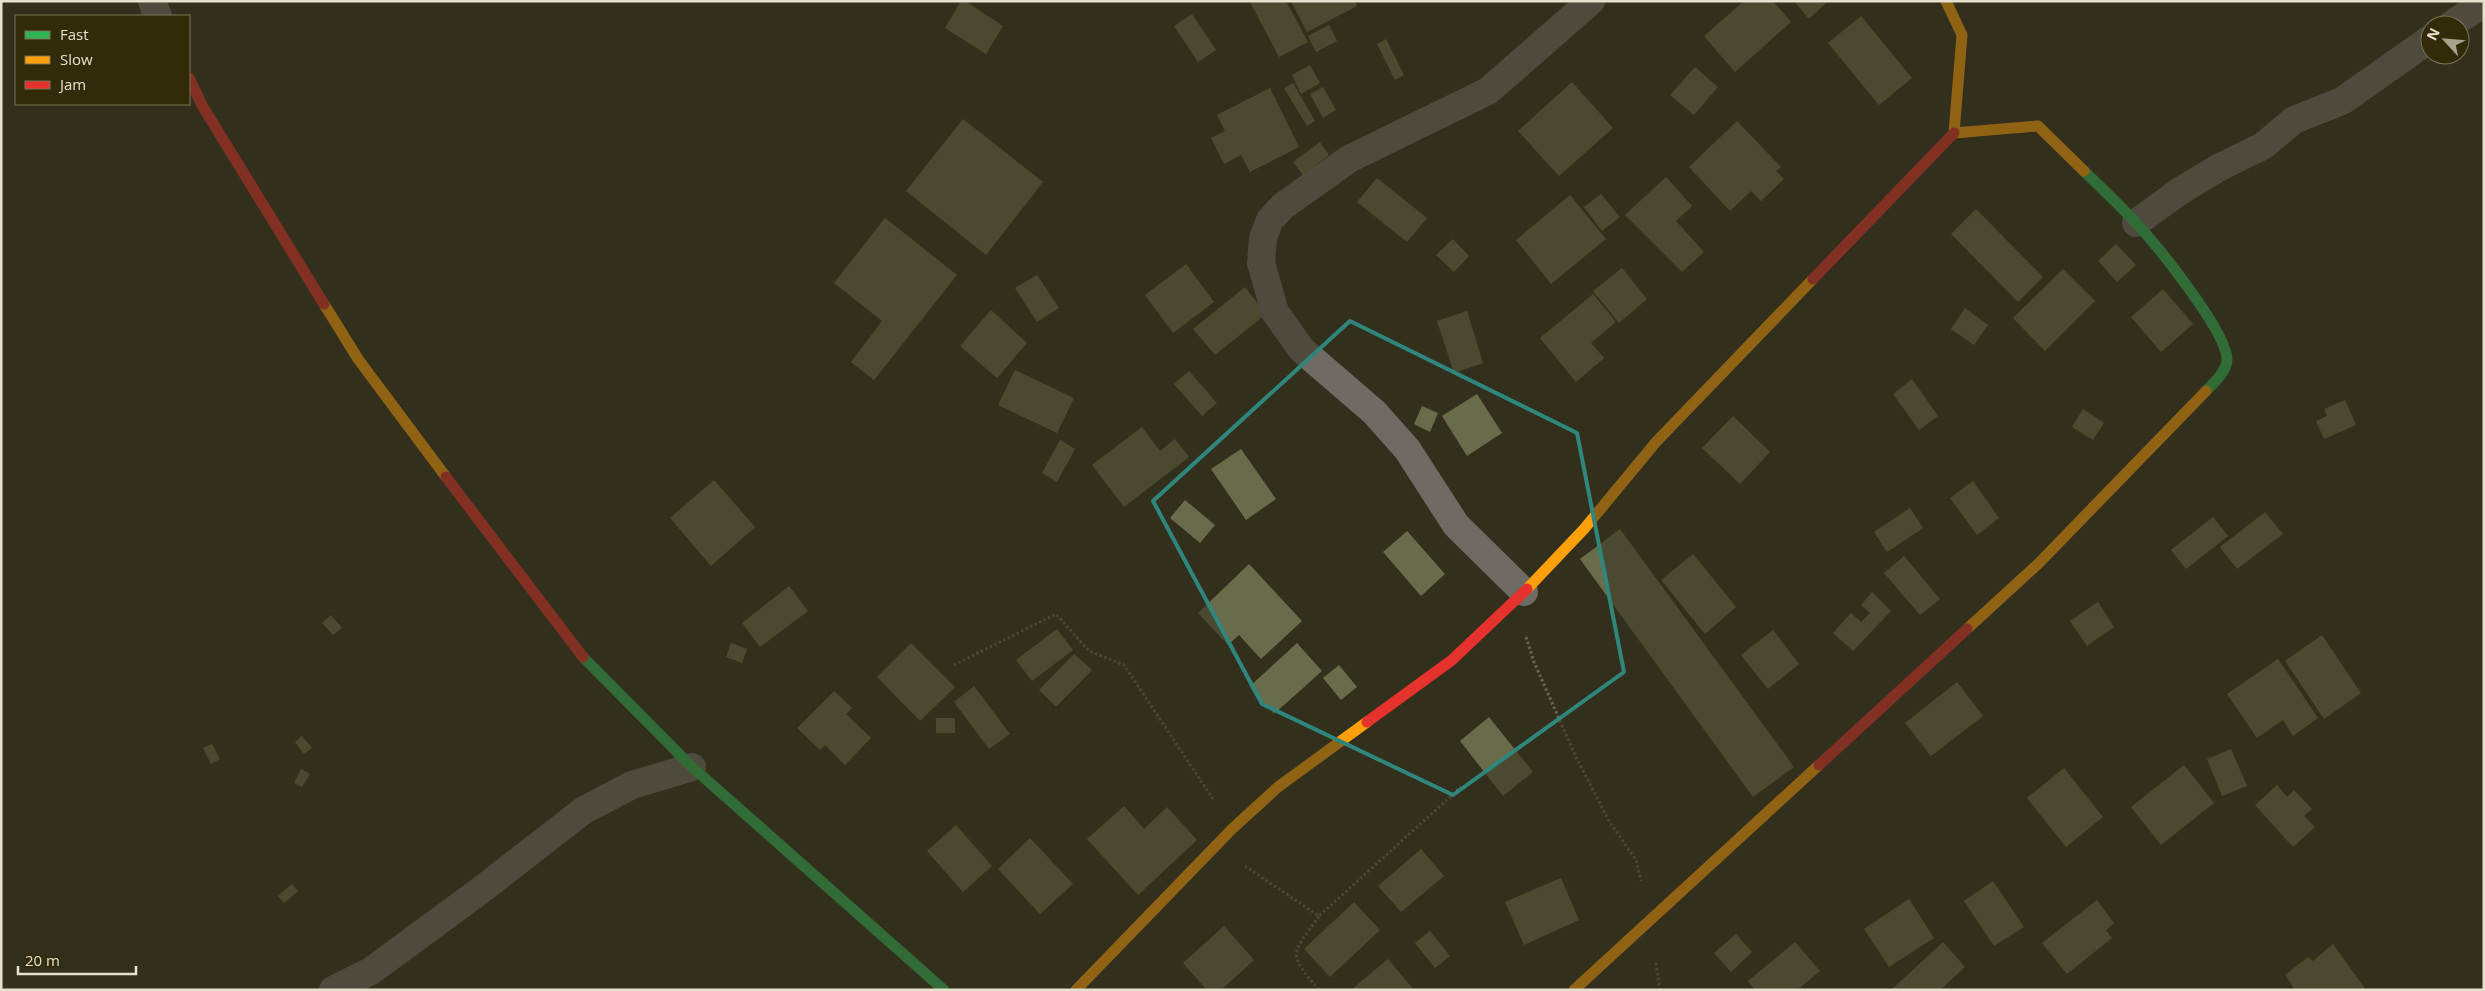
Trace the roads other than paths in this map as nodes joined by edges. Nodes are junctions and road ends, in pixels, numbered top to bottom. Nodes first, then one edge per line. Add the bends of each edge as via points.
1 (152, 1) edge
2 (1592, 1) edge
3 (1946, 1) edge
4 (2484, 3) edge
5 (158, 15) edge
6 (2466, 15) edge
7 (2420, 46) edge
8 (190, 80) edge
9 (1954, 133) junction
10 (2136, 224) junction
11 (1519, 597) junction
12 (692, 767) junction
13 (333, 990) edge
14 (944, 990) edge
15 (1076, 990) edge
16 (1574, 990) edge

1 - 5 street
2 - 11 street via 1488,91 1349,159 1283,206 1270,220 1263,238 1261,263 1275,312 1302,350 1374,412 1407,449 1456,525
3 - 9 street via 1962,35
4 - 6 street
7 - 10 street via 2342,102 2294,120 2263,146 2180,191
8 - 12 street via 208,115 358,359 576,650
9 - 10 street via 2038,126
9 - 11 street via 1656,442 1584,529
10 - 16 street via 2212,320 2226,349 2227,362 2220,376 2038,564
11 - 15 street via 1452,660 1278,788 1232,829
12 - 13 street via 632,785 584,810 371,971
12 - 14 street

